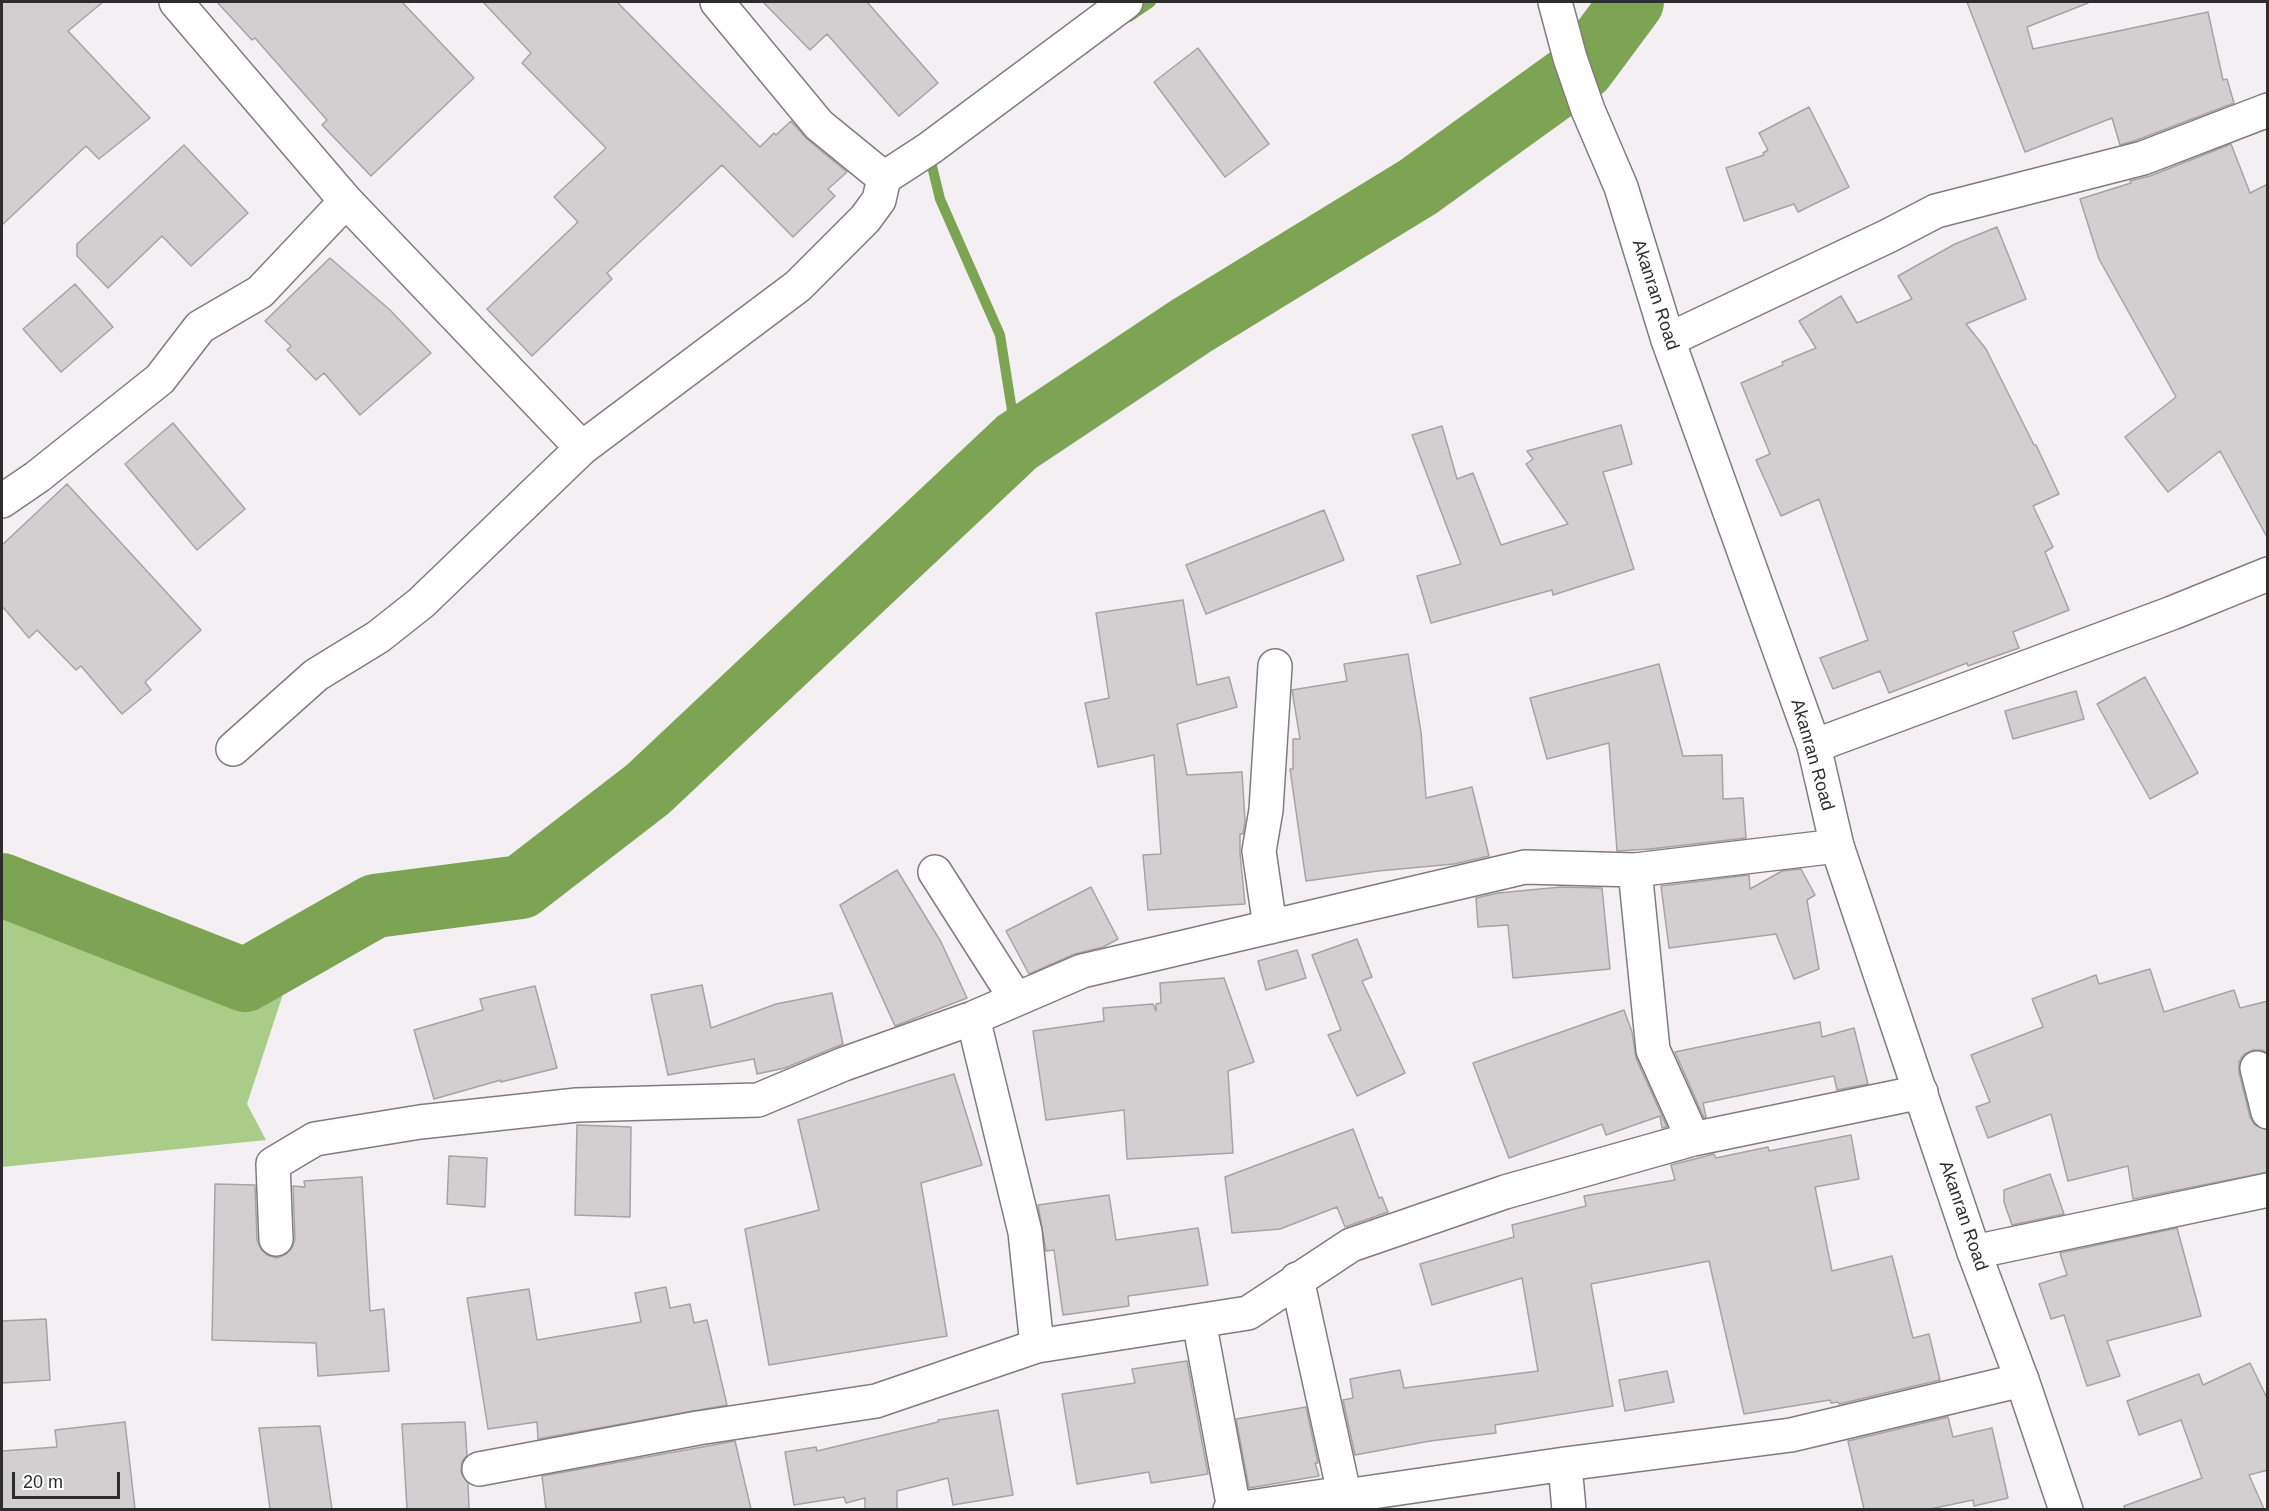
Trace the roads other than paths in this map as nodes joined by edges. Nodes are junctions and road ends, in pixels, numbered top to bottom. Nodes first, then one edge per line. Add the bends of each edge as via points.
1 (176, 2) edge
2 (717, 2) edge
3 (1126, 2) edge
4 (1554, 2) edge
5 (2268, 110) edge
6 (884, 178) junction
7 (346, 201) junction
8 (1668, 340) junction
9 (582, 448) junction
10 (2, 501) edge
11 (2268, 574) edge
12 (1275, 666) dead end
13 (1814, 746) junction
14 (233, 749) dead end
15 (1837, 846) junction
16 (1635, 870) junction
17 (935, 872) dead end
18 (1270, 927) junction
19 (1016, 999) junction
20 (974, 1018) junction
21 (2257, 1068) dead end
22 (1921, 1092) junction
23 (2268, 1112) edge
24 (1693, 1138) junction
25 (2268, 1190) edge
26 (276, 1239) dead end
27 (1974, 1252) junction
28 (1297, 1279) junction
29 (1199, 1322) junction
30 (1037, 1346) junction
31 (2022, 1380) junction
32 (1565, 1464) junction
33 (479, 1469) dead end
34 (1344, 1493) junction
35 (1232, 1509) edge
36 (1569, 1509) edge
37 (2066, 1509) edge

1 - 7 street
2 - 6 street via 819,125
3 - 6 street
4 - 8 street, Akanran Road via 1588,110 1621,187
5 - 8 street via 2143,158 1936,211
6 - 9 street via 879,200 865,219 798,286
7 - 9 street
7 - 10 street via 260,292 200,327 160,379
8 - 13 street, Akanran Road
9 - 14 street via 421,603 378,637 316,675
11 - 13 street
12 - 18 street via 1266,810 1259,851
13 - 15 street, Akanran Road
15 - 16 street
15 - 22 street, Akanran Road
16 - 18 street via 1526,867
16 - 24 street via 1653,1050
17 - 19 street
18 - 19 street via 1082,971
19 - 20 street
20 - 26 street via 843,1064 758,1100 577,1105 420,1122 315,1139 273,1164
20 - 30 street via 1025,1232
21 - 23 street
22 - 24 street
22 - 27 street, Akanran Road
24 - 28 street via 1505,1192 1351,1245
25 - 27 street
27 - 31 street, Akanran Road
28 - 29 street via 1248,1313
28 - 34 street
29 - 30 street
29 - 35 street
30 - 33 street via 876,1401 698,1428
31 - 32 street via 1791,1435
31 - 37 street, Akanran Road
32 - 34 street
32 - 36 street
34 - 35 street

